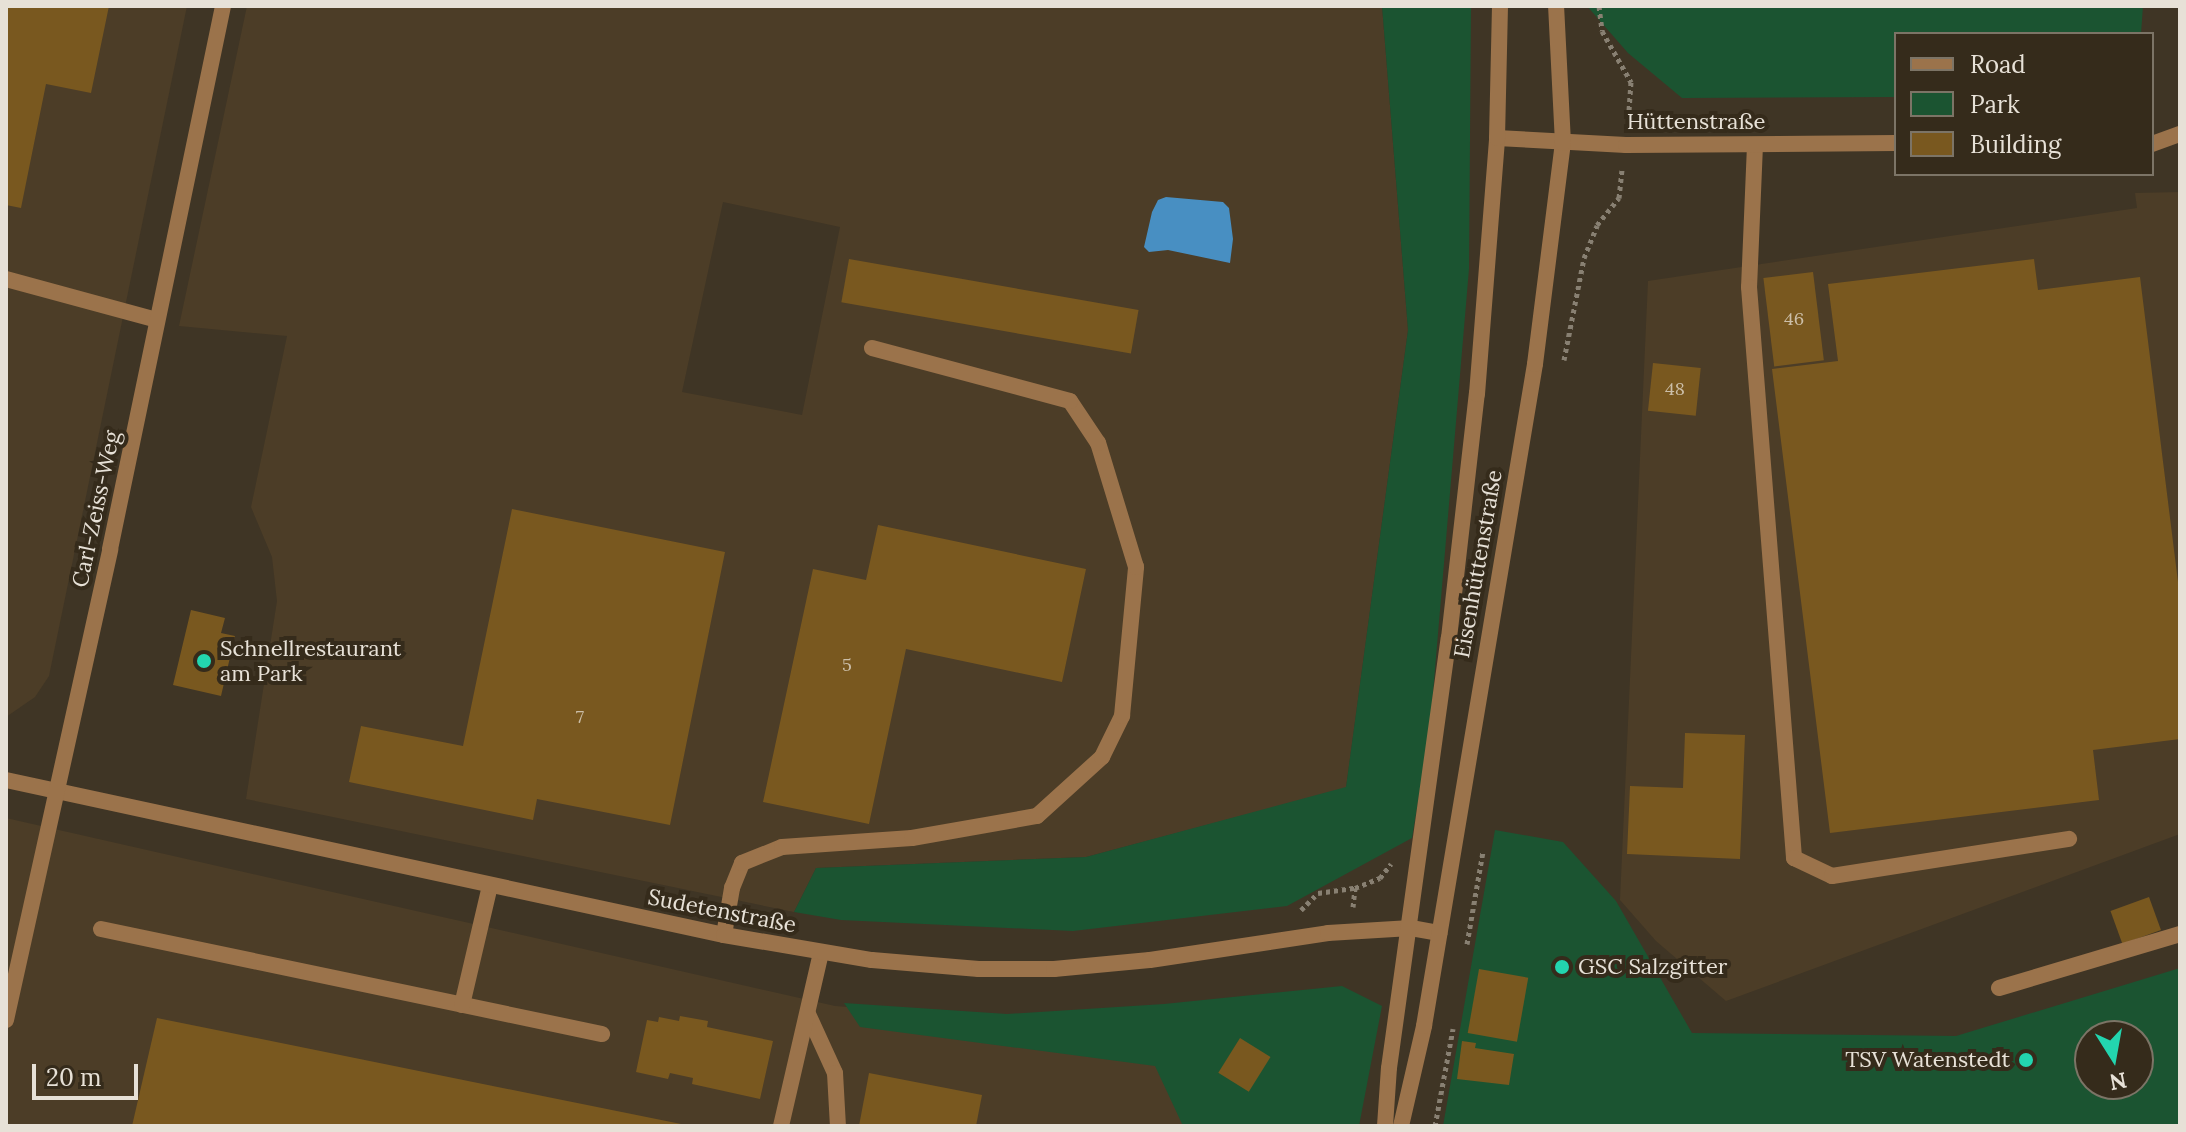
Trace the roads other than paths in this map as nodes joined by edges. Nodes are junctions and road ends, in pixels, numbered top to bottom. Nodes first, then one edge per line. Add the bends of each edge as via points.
1 (223, 6) edge
2 (1500, 6) edge
3 (1556, 6) edge
4 (2178, 130) edge
5 (1497, 138) junction
6 (1563, 143) junction
7 (1894, 143) edge
8 (2154, 143) edge
9 (1755, 145) junction
10 (6, 279) edge
11 (157, 320) junction
12 (872, 348) dead end
13 (6, 780) edge
14 (55, 791) junction
15 (2069, 839) dead end
16 (490, 886) junction
17 (1411, 928) junction
18 (101, 929) dead end
19 (1440, 933) junction
20 (2180, 934) edge
21 (724, 935) junction
22 (821, 953) junction
23 (1999, 988) dead end
24 (462, 1005) junction
25 (808, 1014) junction
26 (6, 1020) edge
27 (602, 1034) dead end
28 (781, 1126) edge
29 (838, 1126) edge
30 (1385, 1126) edge
31 (1401, 1126) edge

1 - 11 street, Carl-Zeiss-Weg
2 - 5 street, Eisenhüttenstraße
3 - 6 street, Eisenhüttenstraße
4 - 8 street
5 - 6 street, Hüttenstraße
5 - 17 street, Eisenhüttenstraße via 1475,409
6 - 9 street, Hüttenstraße
6 - 19 street, Eisenhüttenstraße via 1535,364
7 - 9 street, Hüttenstraße
9 - 15 street via 1749,287 1794,858 1832,876
10 - 11 street
11 - 14 street, Carl-Zeiss-Weg
12 - 21 street via 1070,401 1098,443 1136,567 1122,716 1102,757 1037,816 912,838 782,847 742,863
13 - 14 street, Sudetenstraße
14 - 16 street, Sudetenstraße
14 - 26 street, Carl-Zeiss-Weg
16 - 21 street, Sudetenstraße
16 - 24 street
17 - 19 street, Sudetenstraße
17 - 22 street, Sudetenstraße via 1328,933 1054,969 924,966
17 - 30 street, Eisenhüttenstraße
18 - 24 street
19 - 31 street, Eisenhüttenstraße
20 - 23 street
21 - 22 street, Sudetenstraße
22 - 25 street
24 - 27 street
25 - 28 street
25 - 29 street via 835,1073

